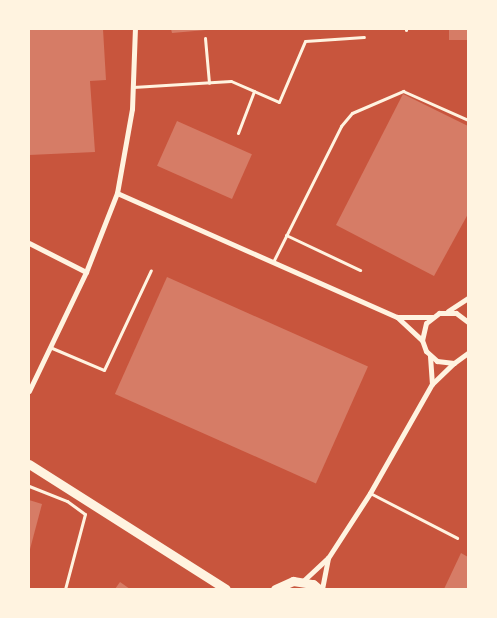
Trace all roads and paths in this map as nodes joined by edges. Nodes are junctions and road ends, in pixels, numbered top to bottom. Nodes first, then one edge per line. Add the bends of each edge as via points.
1 (135, 29) edge
2 (364, 37) dead end
3 (205, 38) dead end
4 (209, 83) junction
5 (133, 87) junction
6 (254, 91) junction
7 (468, 120) edge
8 (238, 132) dead end
9 (117, 193) junction
10 (286, 235) junction
11 (29, 243) edge
12 (273, 262) junction
13 (151, 270) dead end
14 (360, 270) dead end
15 (86, 272) junction
16 (468, 298) edge
17 (447, 312) junction
18 (398, 317) junction
19 (432, 317) junction
20 (468, 322) edge
21 (422, 340) junction
22 (52, 348) junction
23 (468, 354) edge
24 (430, 356) junction
25 (454, 363) junction
26 (432, 384) junction
27 (29, 391) edge
28 (29, 464) edge
29 (29, 486) edge
30 (370, 493) junction
31 (457, 538) dead end
32 (328, 558) junction
33 (303, 581) junction
34 (65, 589) edge
35 (227, 589) edge
36 (275, 589) edge
37 (320, 589) edge

1 - 5 street
2 - 6 lane via 305,41 279,102
3 - 4 lane
4 - 5 lane
4 - 6 lane via 231,81
5 - 9 street
6 - 8 lane
7 - 10 lane via 403,91 352,113 341,126
9 - 12 street
9 - 15 street
10 - 12 lane
10 - 14 lane
11 - 15 street
12 - 18 street
13 - 22 lane via 104,370
15 - 22 street
16 - 17 street
17 - 19 street
17 - 20 street via 456,313
18 - 19 street
18 - 21 street
19 - 21 street via 423,331
21 - 24 street
22 - 27 street
23 - 25 street
24 - 25 street via 445,363
24 - 26 street
25 - 26 street
26 - 30 street
28 - 35 main road
29 - 34 lane via 67,501 85,514
30 - 31 lane
30 - 32 street
32 - 33 street
32 - 37 street
33 - 36 main road via 293,581
33 - 37 main road

